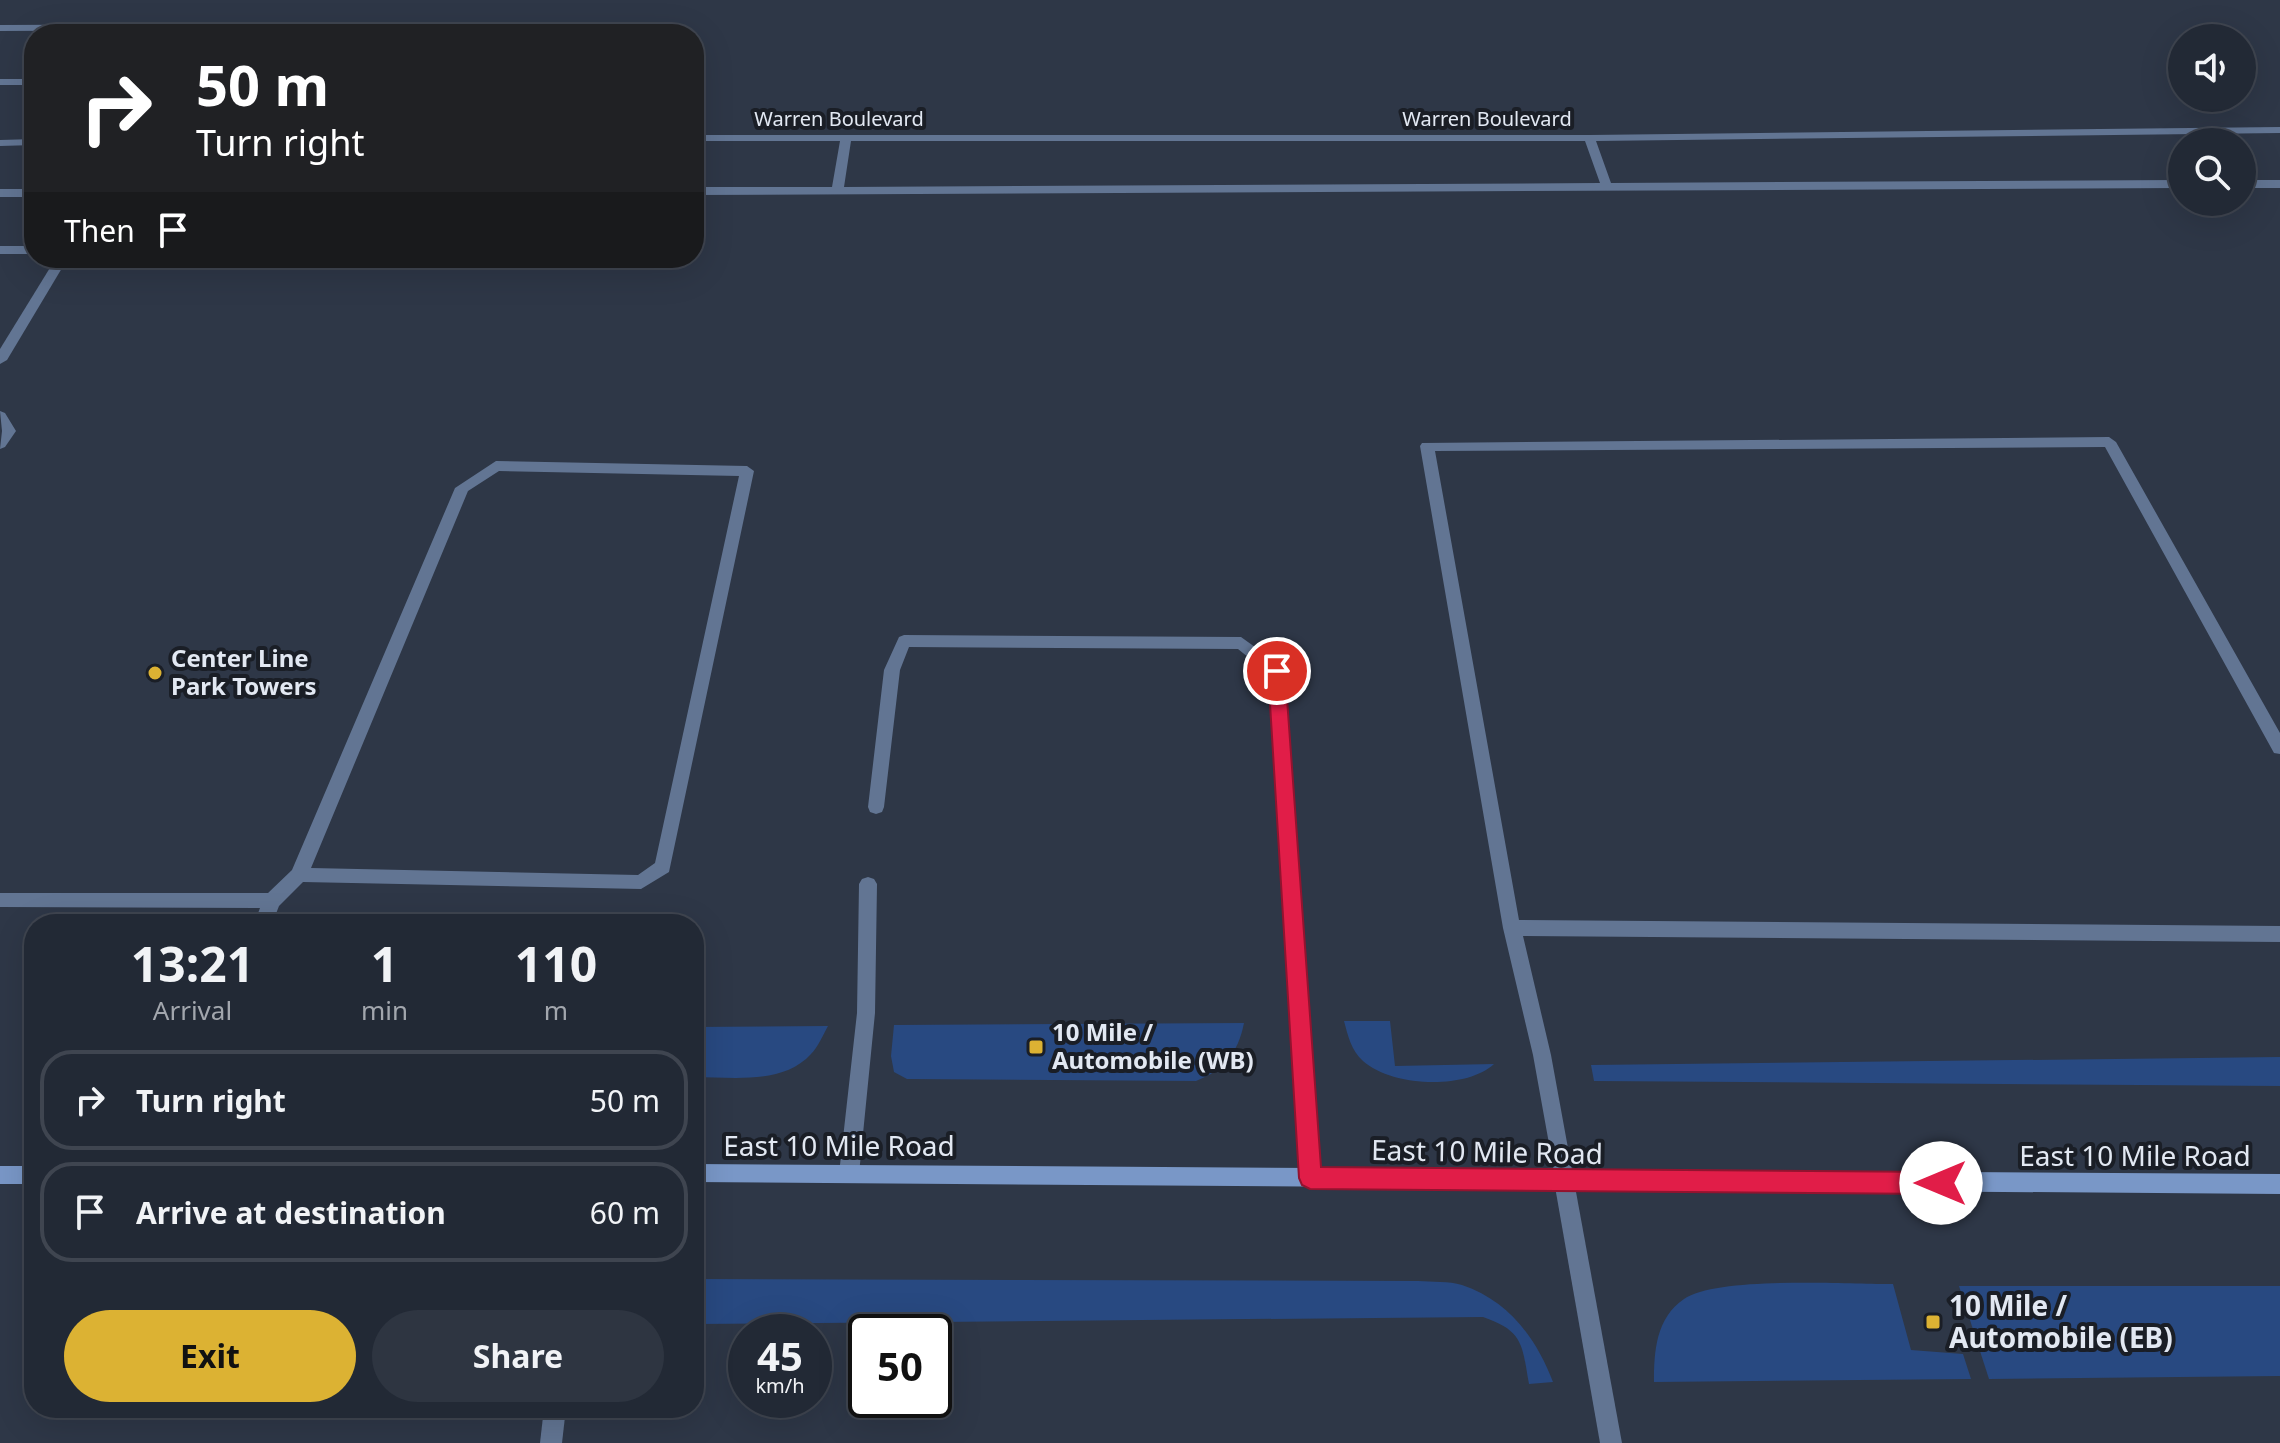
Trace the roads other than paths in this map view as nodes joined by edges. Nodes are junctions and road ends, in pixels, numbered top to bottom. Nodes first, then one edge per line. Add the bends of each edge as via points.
1 (0, 28) edge
2 (24, 28) edge
3 (0, 82) edge
4 (24, 82) edge
5 (2280, 130) edge
6 (846, 137) junction
7 (704, 138) edge
8 (1589, 138) junction
9 (24, 142) edge
10 (0, 143) edge
11 (2168, 184) edge
12 (2256, 184) edge
13 (2280, 184) edge
14 (1607, 187) junction
15 (704, 191) edge
16 (837, 191) junction
17 (0, 193) edge
18 (24, 193) edge
19 (0, 250) edge
20 (24, 250) edge
21 (56, 268) edge
22 (15, 331) junction
23 (0, 332) edge
24 (0, 360) edge
25 (0, 416) edge
26 (0, 444) edge
27 (2280, 748) edge
28 (876, 807) dead end
29 (299, 875) junction
30 (868, 884) dead end
31 (0, 900) edge
32 (272, 901) junction
33 (267, 914) edge
34 (1512, 928) junction
35 (2280, 934) edge
36 (704, 1173) edge
37 (849, 1174) junction
38 (0, 1175) edge
39 (24, 1175) edge
40 (1310, 1178) junction
41 (1564, 1181) junction
42 (2280, 1184) edge
43 (554, 1418) edge
44 (551, 1443) edge
45 (1611, 1443) edge

1 - 2 street
3 - 4 street
5 - 8 street, Warren Boulevard
6 - 7 street, Warren Boulevard
6 - 8 street, Warren Boulevard
6 - 16 street
8 - 14 street
9 - 10 street
11 - 14 street
12 - 13 street
14 - 16 street
15 - 16 street
17 - 18 street
19 - 20 street
21 - 22 street
22 - 23 street
22 - 24 street
25 - 26 street via 9,431
27 - 34 street via 2109,442 1427,446
28 - 40 street via 892,670 904,641 1241,643 1277,671
29 - 29 street via 641,882 663,867 747,471 496,466 462,488
29 - 32 street
30 - 37 street via 866,1013
31 - 32 street
32 - 33 street
34 - 35 street
34 - 41 street
36 - 37 main road, East 10 Mile Road
37 - 40 main road, East 10 Mile Road
38 - 39 main road
40 - 41 main road, East 10 Mile Road
41 - 42 main road, East 10 Mile Road
41 - 45 street
43 - 44 street

